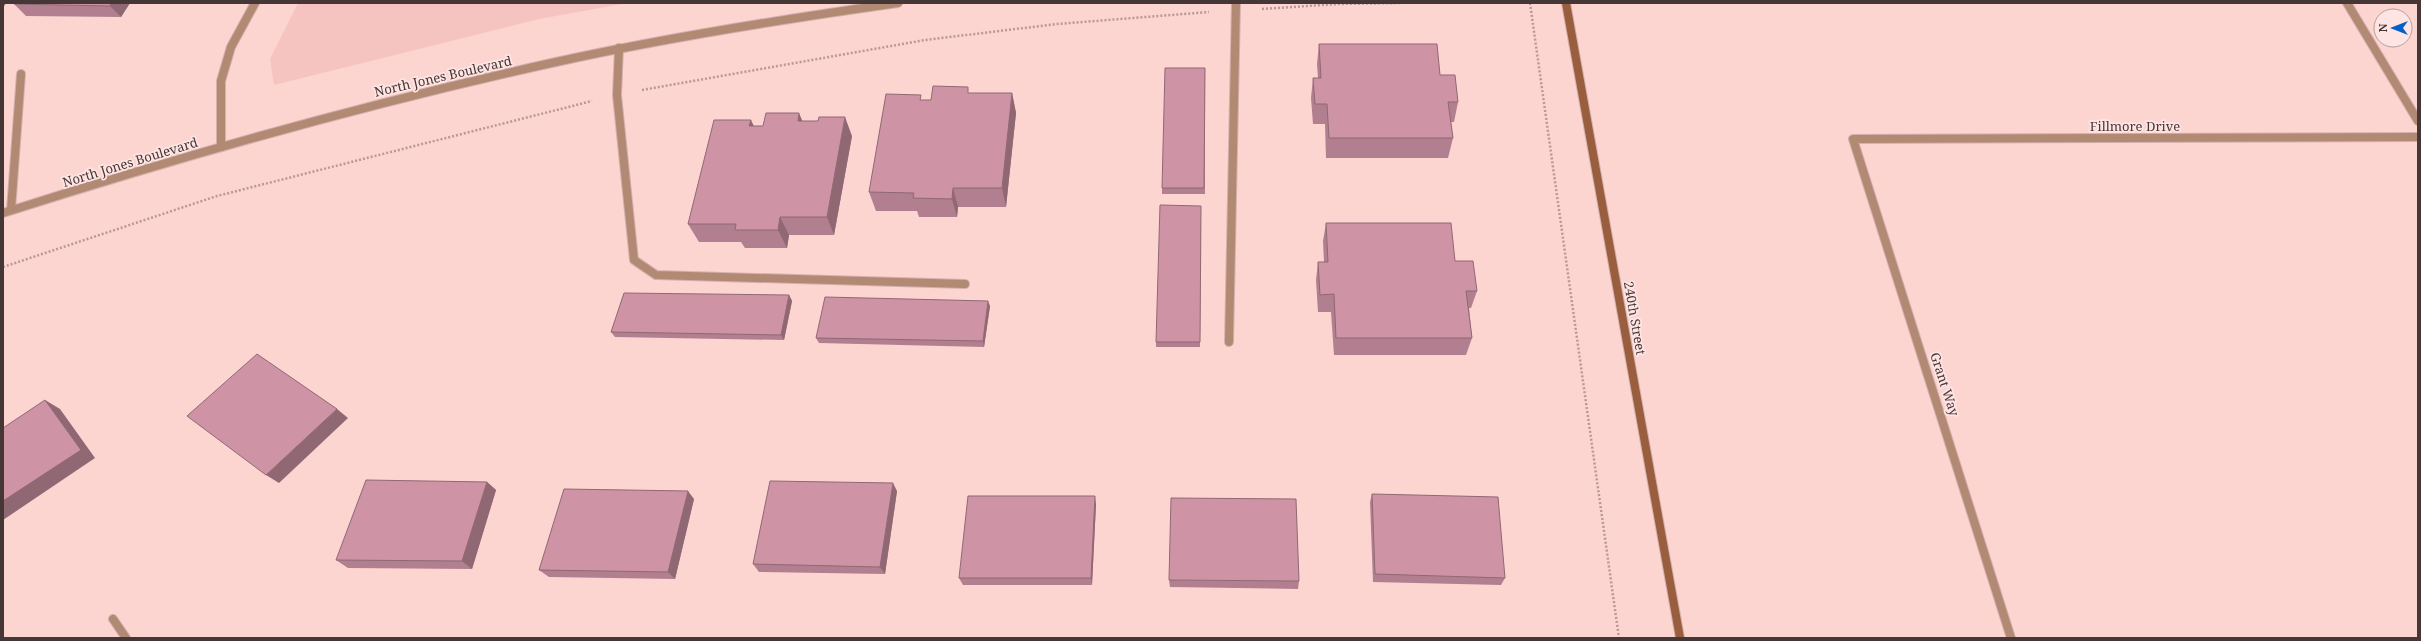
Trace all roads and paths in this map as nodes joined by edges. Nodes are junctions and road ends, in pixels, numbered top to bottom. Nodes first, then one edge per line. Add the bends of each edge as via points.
1 (255, 3) edge
2 (898, 3) edge
3 (1402, 3) edge
4 (1530, 3) edge
5 (1566, 3) edge
6 (2347, 3) edge
7 (1237, 7) edge
8 (619, 48) junction
9 (21, 74) dead end
10 (617, 95) junction
11 (2418, 121) edge
12 (2418, 137) edge
13 (1853, 138) joint
14 (221, 147) junction
15 (11, 210) junction
16 (3, 213) edge
17 (3, 267) edge
18 (966, 284) dead end
19 (1229, 342) dead end
20 (113, 619) dead end
21 (126, 638) edge
22 (1619, 638) edge
23 (1680, 638) edge
24 (2011, 638) edge

1 - 14 street via 231,47 221,81
2 - 8 street, North Jones Boulevard
3 - 7 path
4 - 22 path
5 - 23 street, 240th Street
6 - 11 street
7 - 10 path via 966,34 809,58
7 - 19 street
8 - 10 street
8 - 14 street, North Jones Boulevard via 385,102
9 - 15 street
10 - 17 path via 217,196
10 - 18 street via 634,260 656,274
12 - 13 street, Fillmore Drive
13 - 24 street, Grant Way
14 - 15 street, North Jones Boulevard
15 - 16 street, North Jones Boulevard
20 - 21 street

